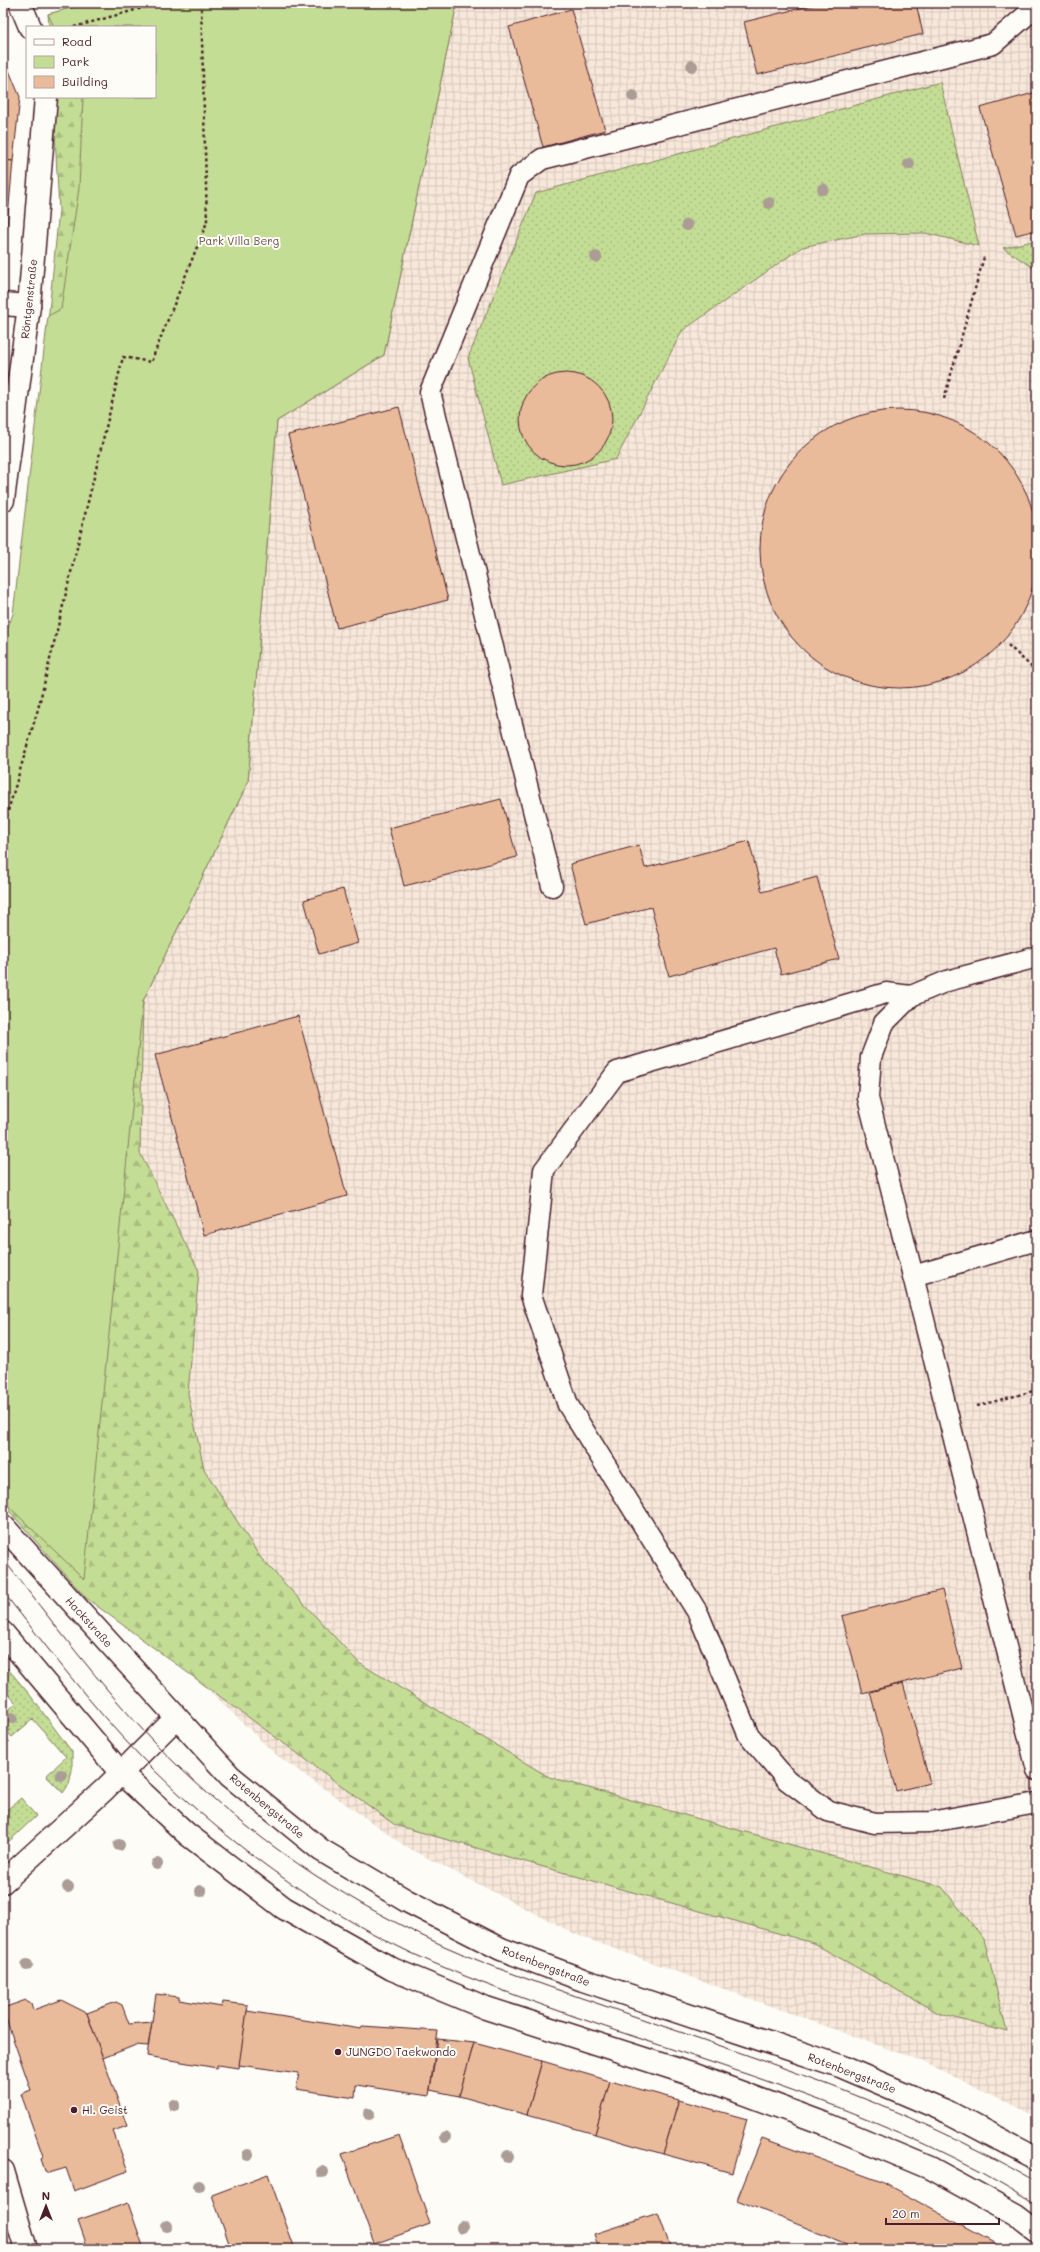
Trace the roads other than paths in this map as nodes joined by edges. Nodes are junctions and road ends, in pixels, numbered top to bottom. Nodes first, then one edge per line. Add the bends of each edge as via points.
1 (20, 3) edge
2 (1037, 6) edge
3 (30, 26) edge
4 (46, 98) edge
5 (3, 304) edge
6 (29, 306) junction
7 (3, 500) edge
8 (552, 886) dead end
9 (1037, 957) edge
10 (911, 996) junction
11 (1037, 1240) edge
12 (913, 1276) junction
13 (3, 1526) edge
14 (3, 1633) edge
15 (176, 1718) junction
16 (1037, 1770) edge
17 (121, 1773) junction
18 (1037, 1803) edge
19 (3, 1882) edge
20 (1037, 2159) edge
21 (3, 2171) edge
22 (1037, 2231) edge
23 (26, 2249) edge

1 - 3 main road
2 - 8 lane via 993,44 542,159 519,176 430,392
4 - 6 main road, Röntgenstraße
5 - 6 main road
6 - 7 main road, Röntgenstraße
9 - 10 lane via 947,981
10 - 12 lane via 884,1023 871,1057 868,1098
10 - 18 lane via 886,993 617,1072 544,1170 531,1295 568,1404 698,1613 748,1734 787,1780 828,1812 875,1823 930,1822
11 - 12 lane
12 - 16 lane
13 - 15 main road, Hackstraße
14 - 17 main road
15 - 17 main road
15 - 20 main road, Rotenbergstraße via 230,1776 320,1850 407,1901 501,1949 583,1980 840,2066 948,2112
17 - 19 main road
17 - 22 main road via 187,1834 284,1908 392,1969 486,2008 694,2075 823,2123 930,2168 1016,2215
21 - 23 main road

